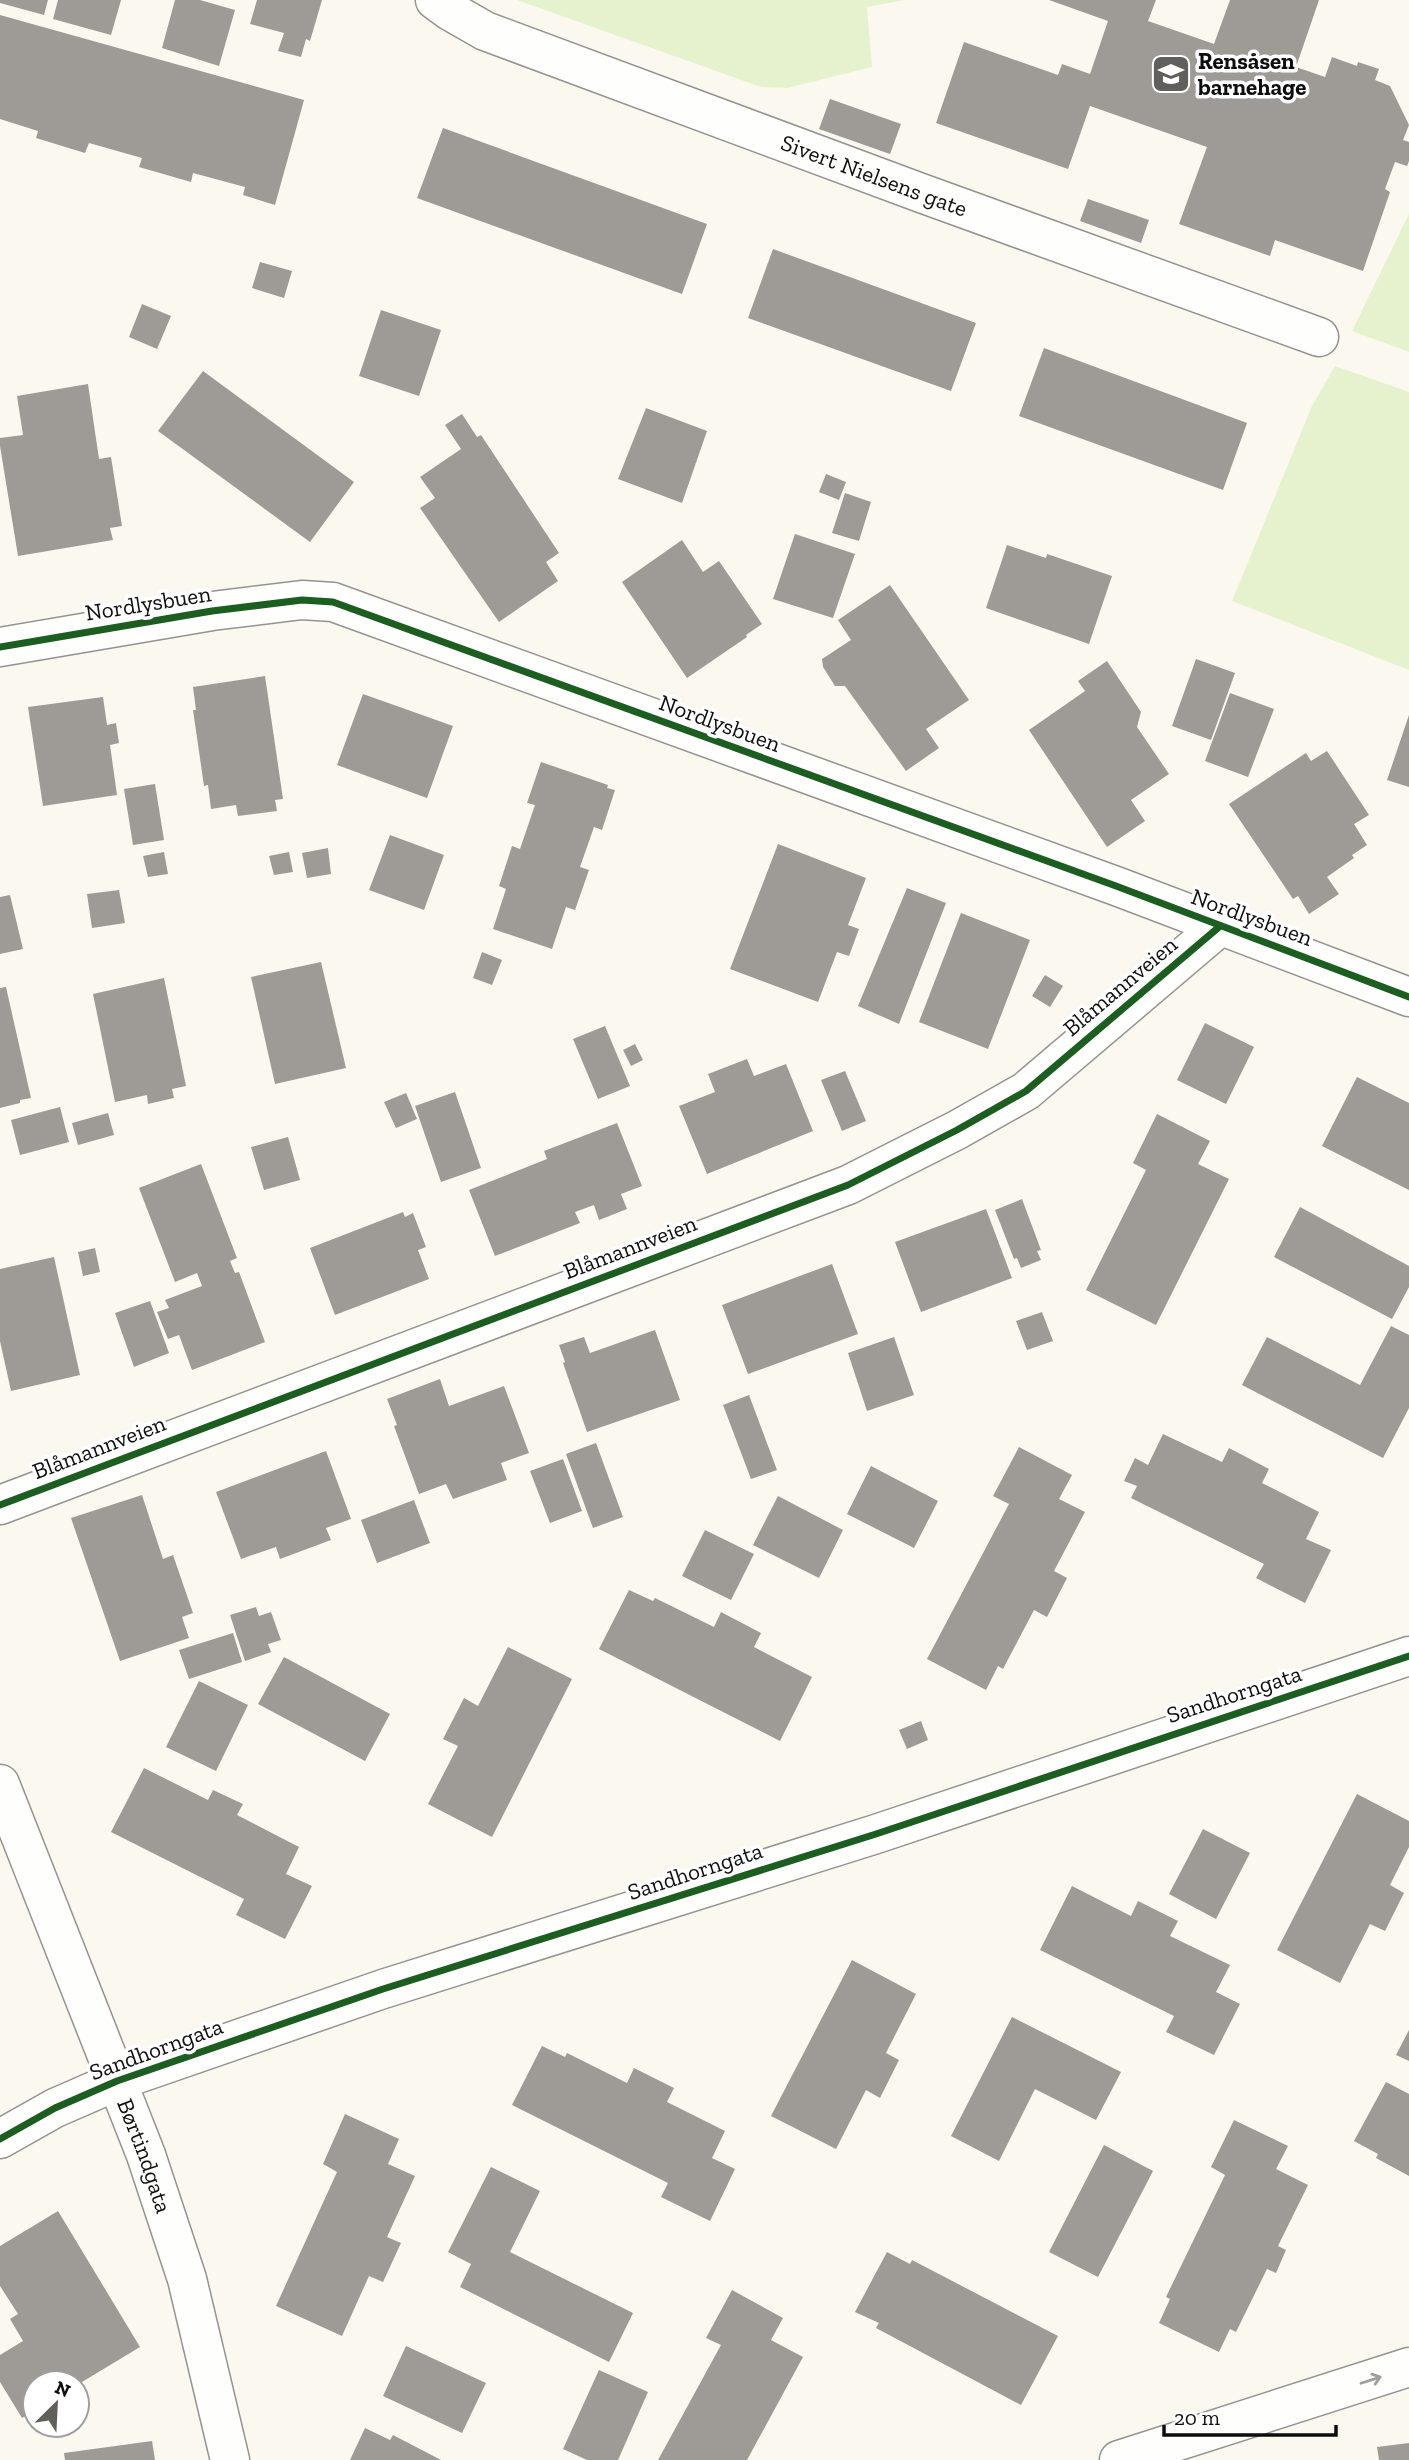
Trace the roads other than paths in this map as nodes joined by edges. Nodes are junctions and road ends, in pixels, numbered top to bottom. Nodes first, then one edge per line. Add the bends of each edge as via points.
1 (435, 0) edge
2 (1319, 337) dead end
3 (0, 647) edge
4 (1219, 927) junction
5 (1409, 997) edge
6 (0, 1505) edge
7 (1409, 1656) edge
8 (0, 1784) edge
9 (117, 2081) junction
10 (0, 2139) edge
11 (1409, 2367) edge
12 (230, 2460) edge
13 (1119, 2460) edge

1 - 2 street, Sivert Nielsens gate via 485,31
3 - 4 street, Nordlysbuen via 212,611 302,600 333,602
4 - 5 street, Nordlysbuen
4 - 6 street, Blåmannveien via 1027,1091 848,1185
7 - 9 street, Sandhorngata via 889,1829 383,1989
8 - 9 street, Børtindgata
9 - 10 street, Sandhorngata
9 - 12 street, Børtindgata via 187,2279
13 -> 11 street

